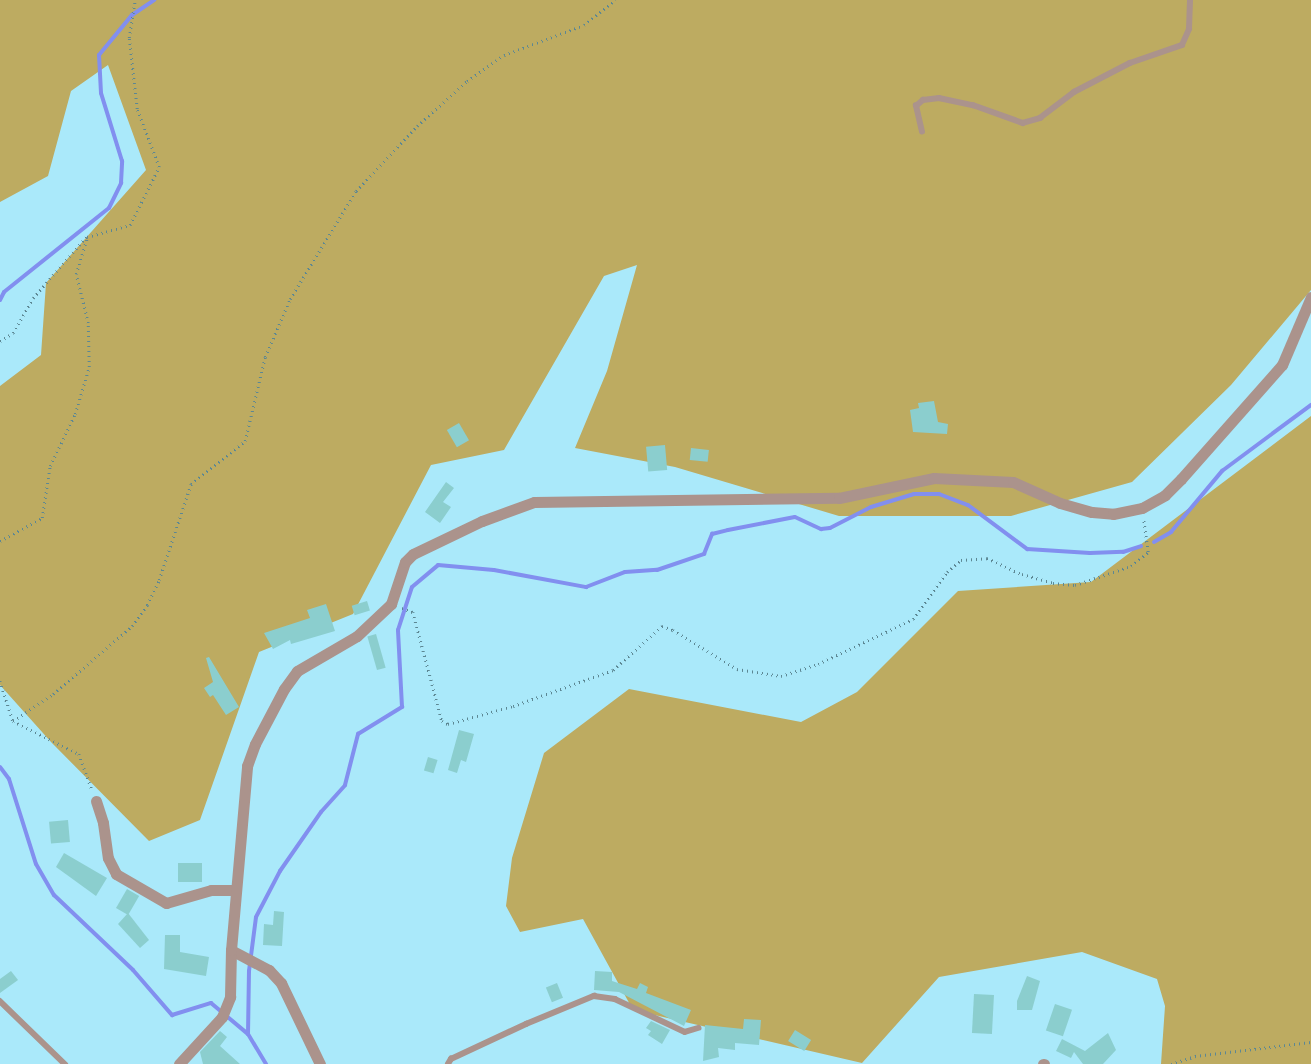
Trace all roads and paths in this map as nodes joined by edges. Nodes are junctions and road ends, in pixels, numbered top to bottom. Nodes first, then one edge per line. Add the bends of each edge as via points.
1 (135, 0) edge
2 (615, 0) edge
3 (1190, 0) edge
4 (922, 132) dead end
5 (87, 237) junction
6 (1311, 297) edge
7 (0, 341) edge
8 (1142, 508) junction
9 (0, 542) edge
10 (391, 604) junction
11 (0, 681) edge
12 (13, 722) junction
13 (96, 801) joint
14 (236, 890) junction
15 (231, 950) junction
16 (0, 1001) edge
17 (698, 1028) dead end
18 (1311, 1042) edge
19 (65, 1064) edge
20 (180, 1064) edge
21 (320, 1064) edge
22 (448, 1064) edge
23 (1171, 1064) edge

1 - 5 path via 129,38 137,109 159,167 130,225
2 - 12 path via 584,25 504,55 467,80 417,126 356,191 290,299 265,357 245,441 191,484 159,580 147,605 132,626 53,694
3 - 4 lane via 1189,29 1182,46 1130,62 1074,92 1040,118 1023,123 973,105 939,98 923,100 916,106
5 - 7 path via 33,298 13,333
5 - 9 path via 76,274 88,323 89,367 75,414 50,466 42,518
6 - 8 street via 1282,365 1170,490
8 - 10 street via 1113,514 1092,512 1060,503 1013,482 934,478 838,498 534,502 482,521 413,554 405,562
8 - 10 path via 1148,552 1130,566 1075,585 1053,583 1022,574 987,558 961,560 948,572 913,619 818,664 781,676 737,669 662,626 613,670 512,706 448,724 442,721 413,612
10 - 14 street via 357,636 297,671 267,718 247,766
11 - 12 path
12 - 13 path via 78,754
13 - 14 street via 103,822 108,858 116,874 166,903 211,890
14 - 15 street
15 - 20 street via 230,997 222,1018
15 - 21 street via 269,970 281,983
16 - 19 lane
17 - 22 lane via 685,1032 615,999 594,996 526,1024 451,1059
18 - 23 path via 1195,1056

